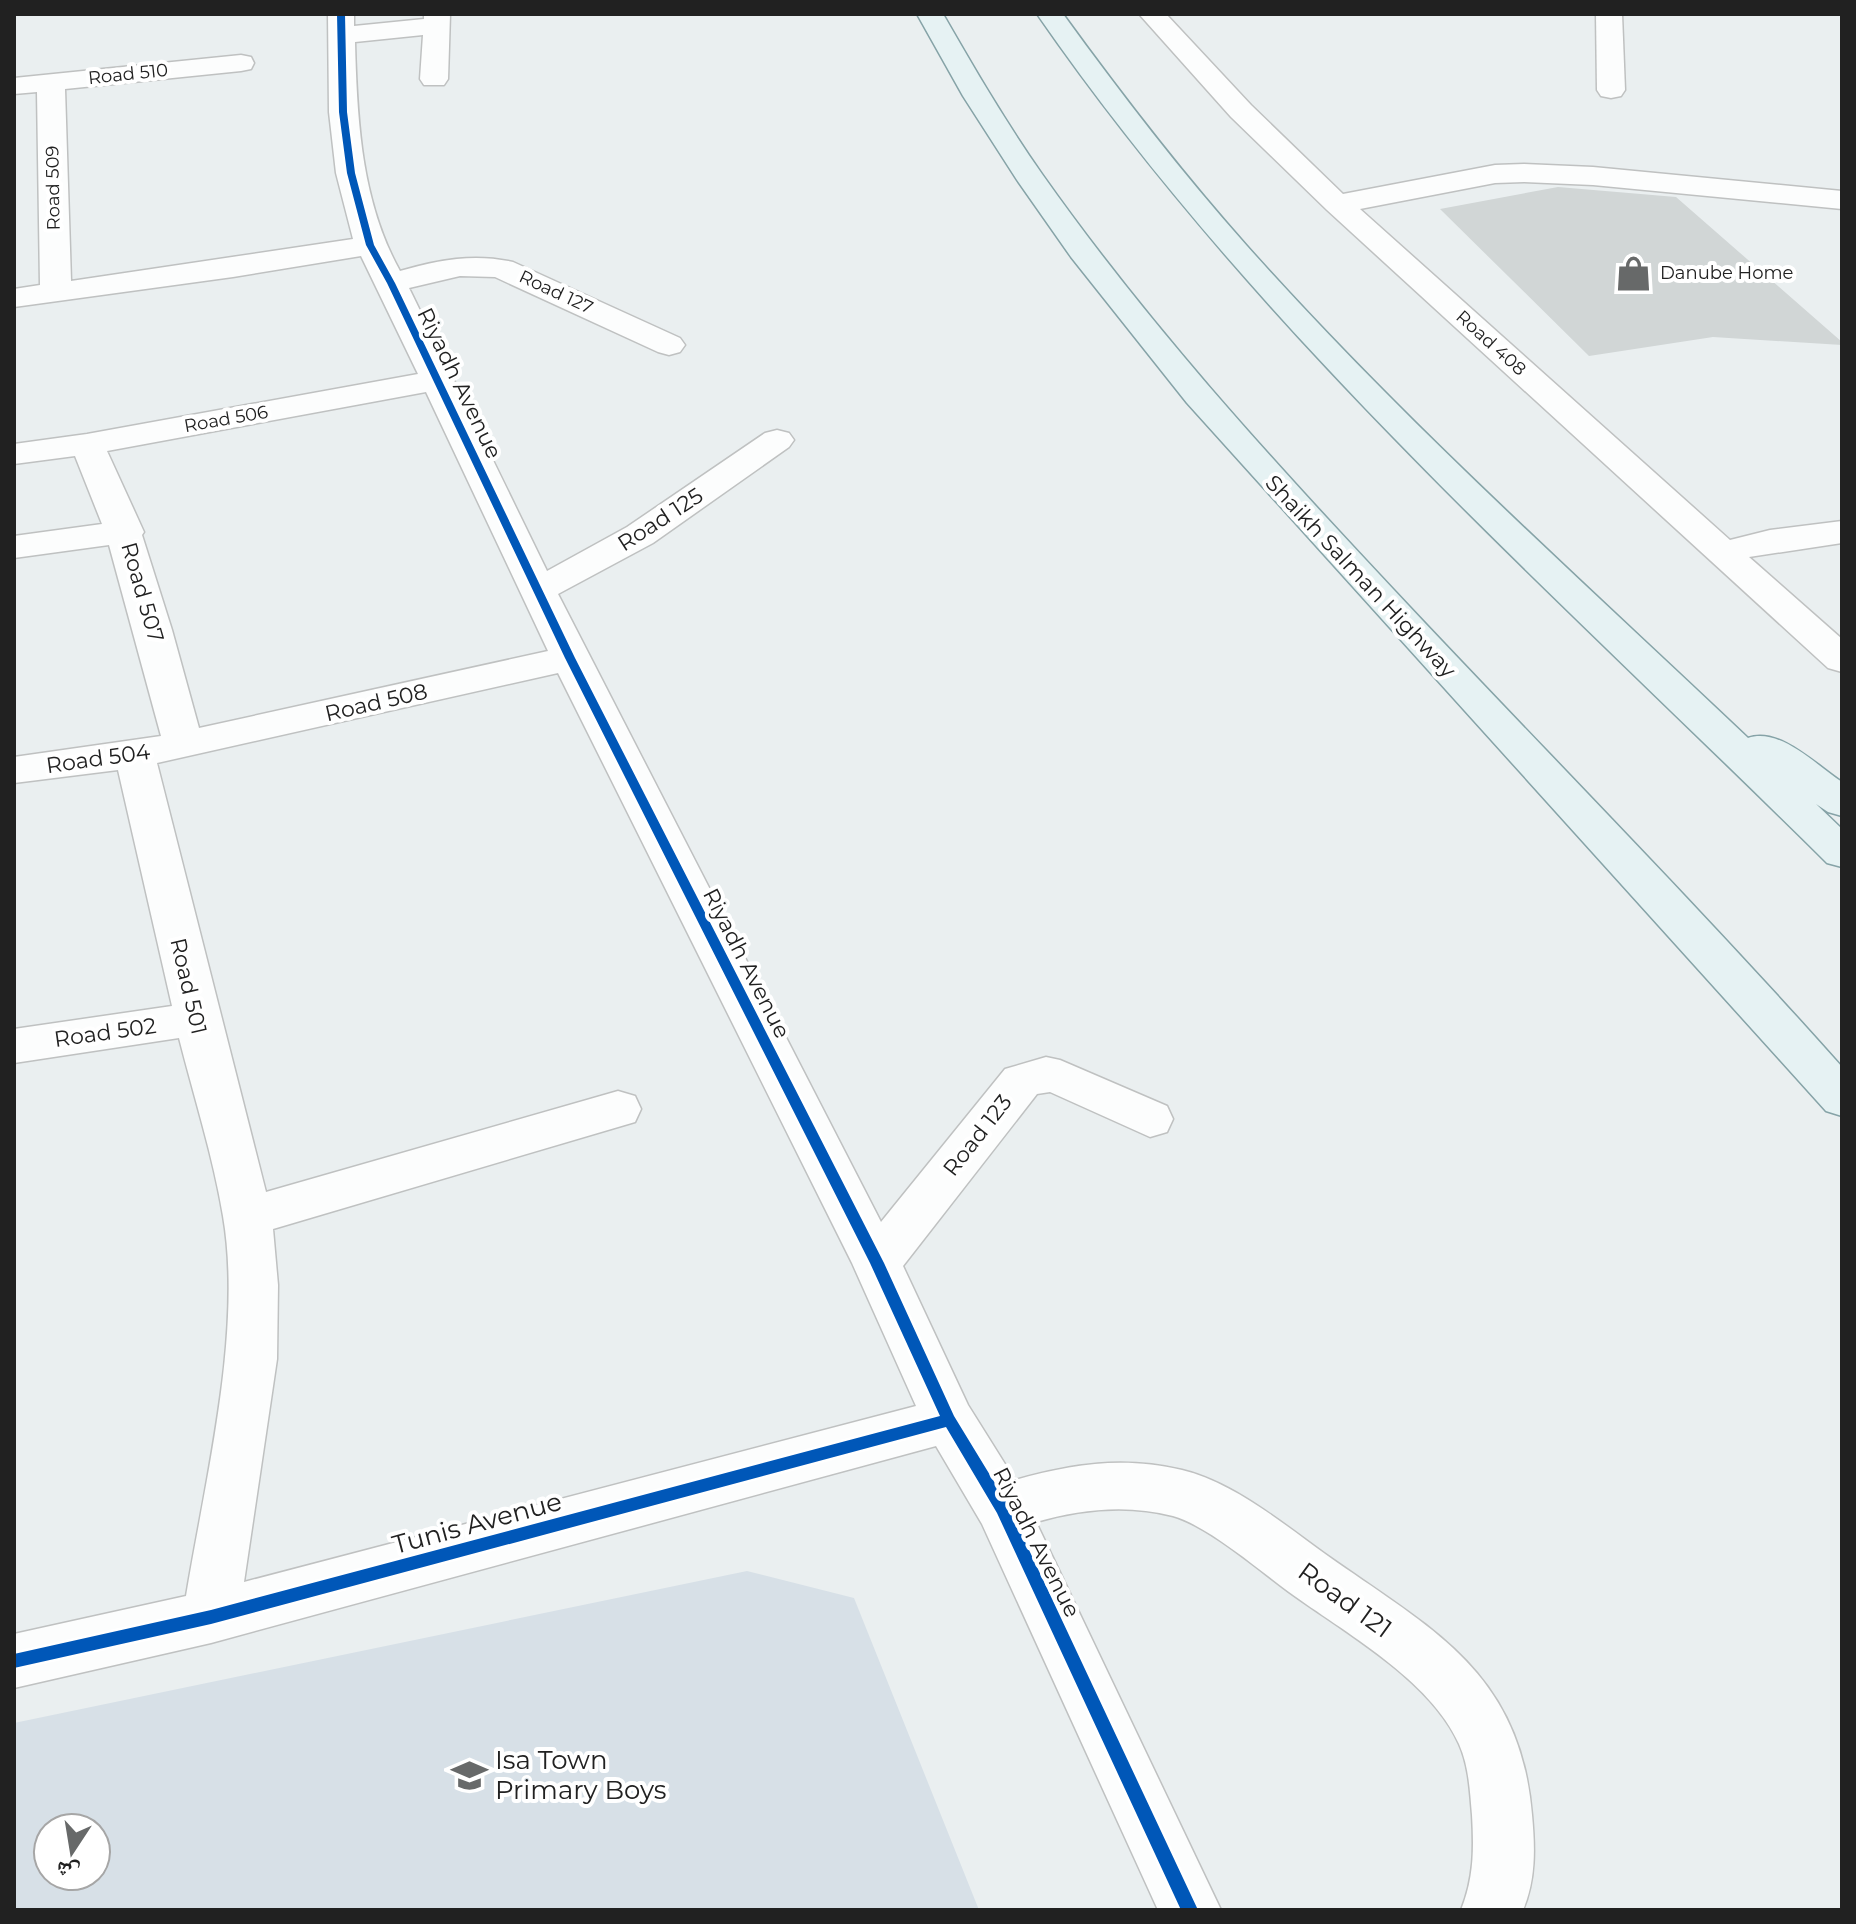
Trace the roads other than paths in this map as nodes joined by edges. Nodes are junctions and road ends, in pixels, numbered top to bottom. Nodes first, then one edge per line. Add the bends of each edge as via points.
1 (930, 14) edge
2 (1050, 14) edge
3 (1152, 14) edge
4 (1609, 14) edge
5 (437, 20) edge
6 (341, 24) edge
7 (241, 63) dead end
8 (434, 79) dead end
9 (51, 82) junction
10 (14, 86) edge
11 (1611, 90) dead end
12 (1798, 196) junction
13 (1842, 200) edge
14 (1337, 204) junction
15 (1842, 220) edge
16 (370, 245) junction
17 (391, 283) junction
18 (56, 293) junction
19 (14, 298) edge
20 (669, 345) dead end
21 (437, 380) junction
22 (777, 440) dead end
23 (87, 444) junction
24 (14, 454) edge
25 (126, 532) junction
26 (1842, 532) edge
27 (14, 547) edge
28 (1724, 552) junction
29 (537, 591) junction
30 (570, 658) junction
31 (1842, 660) edge
32 (1705, 720) junction
33 (183, 745) junction
34 (135, 755) junction
35 (14, 770) edge
36 (1842, 802) edge
37 (1842, 853) edge
38 (197, 1019) junction
39 (14, 1046) edge
40 (1842, 1098) edge
41 (618, 1109) dead end
42 (1150, 1119) dead end
43 (248, 1217) junction
44 (877, 1263) junction
45 (949, 1420) junction
46 (1002, 1508) junction
47 (211, 1617) junction
48 (14, 1661) edge
49 (1190, 1910) edge
50 (1492, 1910) edge

1 - 40 main road, Shaikh Salman Highway via 1002,141 1203,402
2 - 32 main road via 1175,180 1325,351 1451,479
3 - 14 street, Road 408
4 - 11 street
5 - 6 street
5 - 8 street
6 - 16 street, Riyadh Avenue via 351,173
7 - 9 street, Road 510
9 - 10 street, Road 510
9 - 18 street, Road 509
12 - 13 street
12 - 14 street via 1524,173
12 - 15 street
14 - 28 street, Road 408
16 - 17 street, Riyadh Avenue
16 - 18 street
17 - 20 street, Road 127 via 445,268 502,269
17 - 21 street, Riyadh Avenue
18 - 19 street
21 - 23 street, Road 506
21 - 29 street, Riyadh Avenue
22 - 29 street, Road 125 via 640,535
23 - 24 street, Road 506
23 - 25 street, Road 507
25 - 27 street
25 - 33 street, Road 507
26 - 28 street
28 - 31 street, Road 408
29 - 30 street, Riyadh Avenue
30 - 33 street, Road 508
30 - 44 street, Riyadh Avenue
32 - 36 main road via 1751,741
32 - 37 main road
33 - 34 street, Road 504
34 - 35 street, Road 504
34 - 38 street, Road 501
38 - 39 street, Road 502
38 - 43 street, Road 501
41 - 43 street
42 - 44 street, Road 123 via 1060,1077 1046,1074 1021,1081
43 - 47 street, Road 501 via 251,1359
44 - 45 street, Riyadh Avenue
45 - 46 street, Riyadh Avenue
45 - 47 street, Tunis Avenue
46 - 49 street, Riyadh Avenue
46 - 50 street, Road 121 via 1094,1485 1183,1494 1253,1534 1427,1659 1474,1712 1497,1769 1505,1864
47 - 48 street, Tunis Avenue

